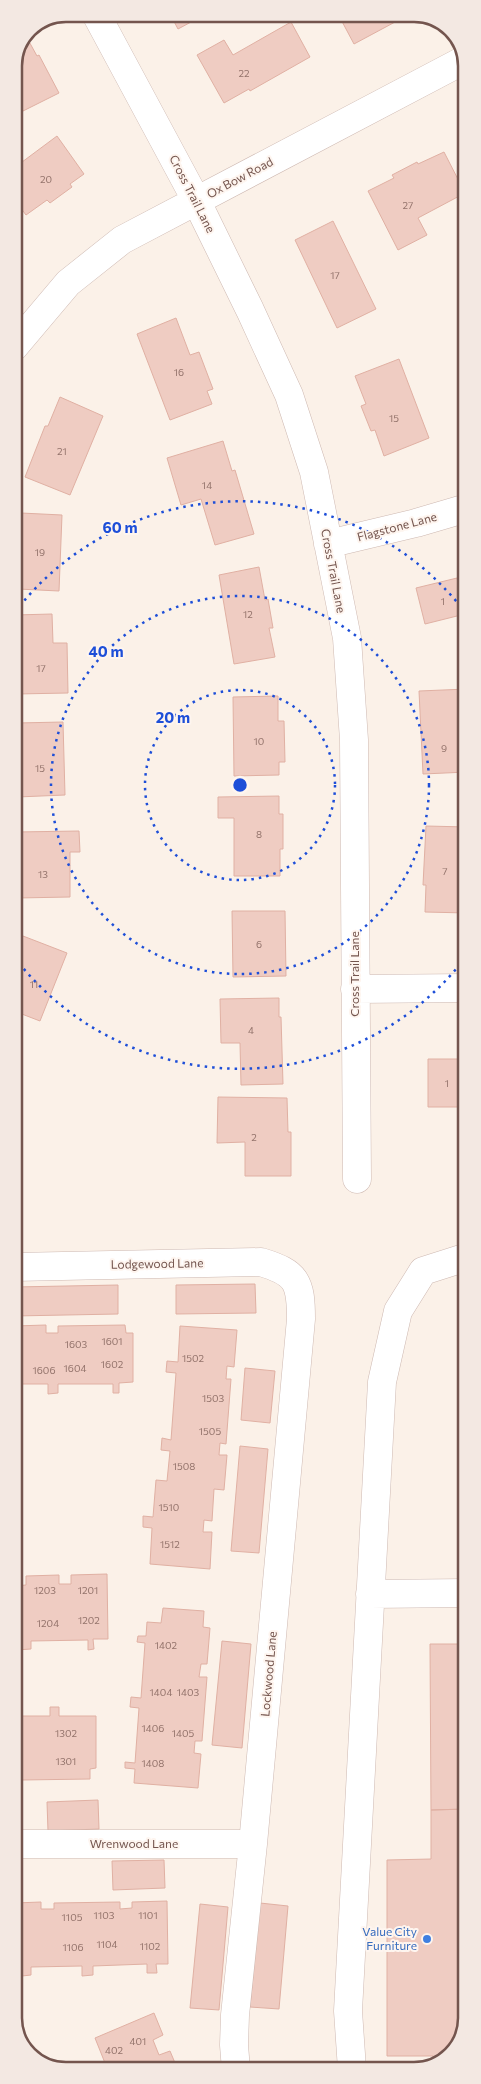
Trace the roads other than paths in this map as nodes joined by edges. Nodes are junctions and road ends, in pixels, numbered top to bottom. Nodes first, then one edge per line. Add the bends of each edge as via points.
1 (100, 22) edge
2 (458, 63) edge
3 (196, 200) junction
4 (22, 338) edge
5 (458, 510) edge
6 (328, 544) junction
7 (458, 988) edge
8 (355, 989) junction
9 (356, 1179) dead end
10 (458, 1260) edge
11 (22, 1267) edge
12 (295, 1279) joint
13 (458, 1593) edge
14 (370, 1594) junction
15 (22, 1844) edge
16 (253, 1844) junction
17 (235, 2061) edge
18 (352, 2062) edge

1 - 3 street, Cross Trail Lane
2 - 3 street, Ox Bow Road
3 - 4 street, Ox Bow Road via 122,240 68,283
3 - 6 street, Cross Trail Lane via 288,395 314,472
5 - 6 street, Flagstone Lane
6 - 8 street, Cross Trail Lane via 347,638 354,740
7 - 8 street
8 - 9 street, Cross Trail Lane
10 - 14 street via 423,1271 398,1311 382,1382
11 - 12 street, Lodgewood Lane via 261,1262 281,1268
12 - 16 street, Lockwood Lane via 301,1298 301,1319
13 - 14 street
14 - 18 street via 348,2011
15 - 16 street, Wrenwood Lane
16 - 17 street, Lockwood Lane via 235,2016

